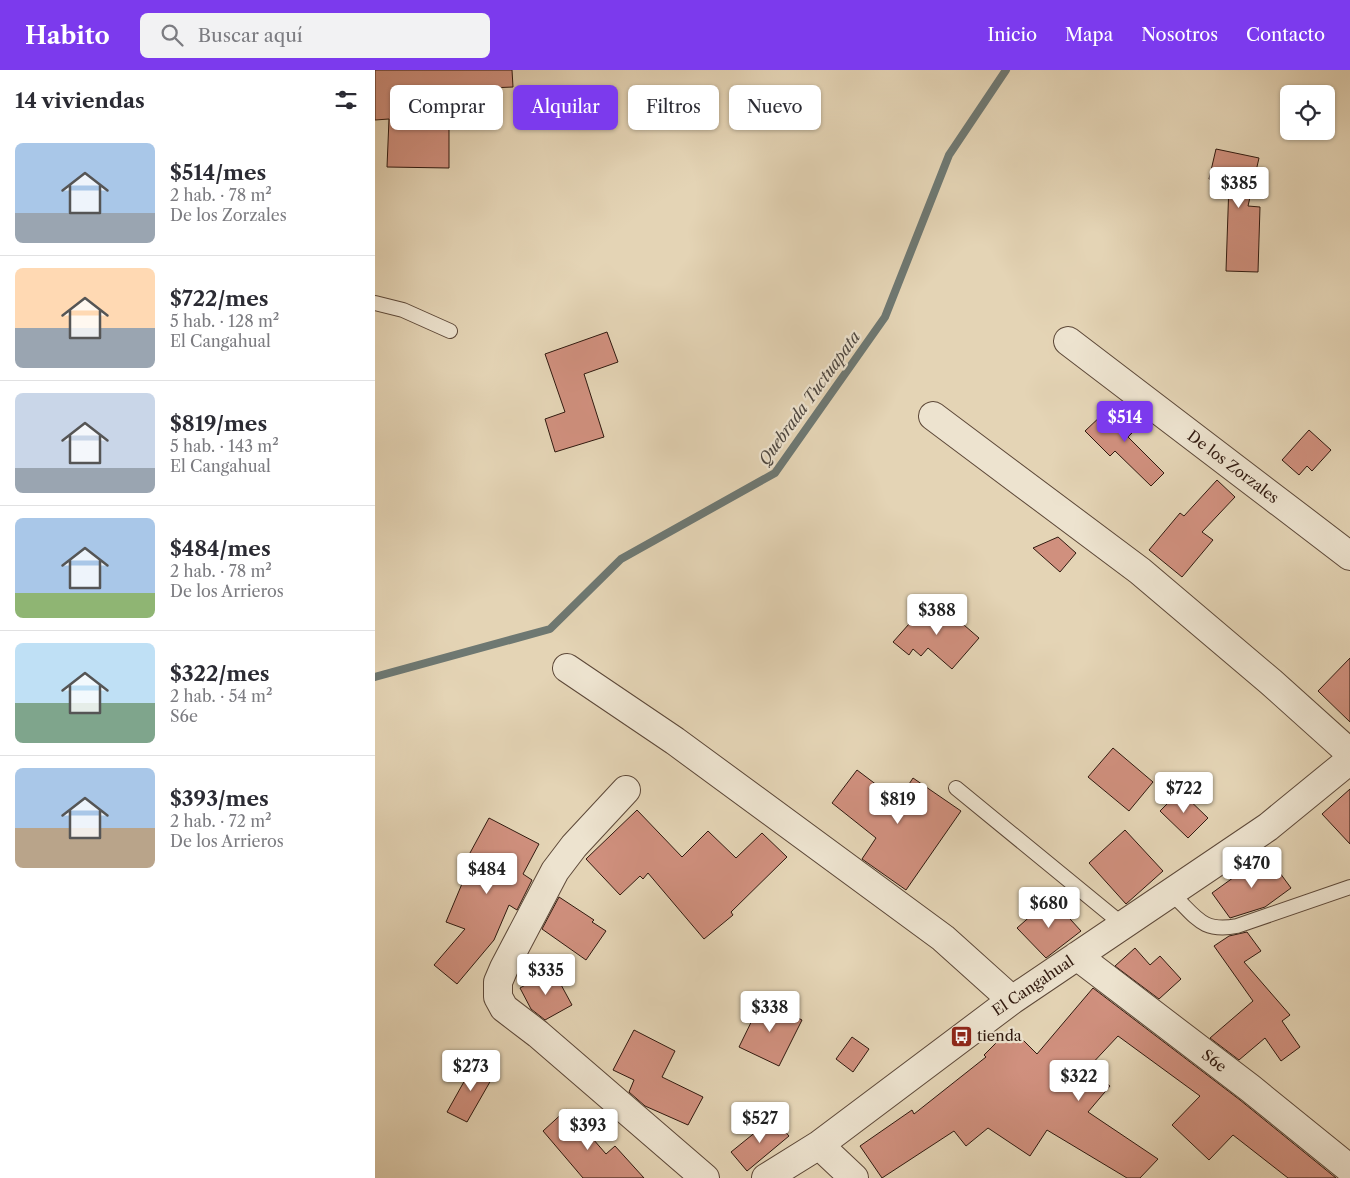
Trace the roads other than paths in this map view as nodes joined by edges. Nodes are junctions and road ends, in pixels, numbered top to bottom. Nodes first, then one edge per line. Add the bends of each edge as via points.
1 (375, 303) edge
2 (450, 331) dead end
3 (1068, 341) dead end
4 (933, 416) dead end
5 (1350, 556) edge
6 (567, 668) dead end
7 (1350, 753) edge
8 (1350, 760) edge
9 (956, 788) dead end
10 (626, 790) dead end
11 (1350, 887) edge
12 (1171, 893) junction
13 (1122, 924) junction
14 (1077, 956) junction
15 (1011, 1000) junction
16 (819, 1145) junction
17 (1350, 1168) edge
18 (705, 1178) edge
19 (766, 1178) edge
20 (854, 1178) edge

1 - 2 lane via 403,310
3 - 5 street, De los Zorzales
4 - 7 street via 1139,571
6 - 15 street via 675,741 943,938
8 - 12 street, El Cangahual via 1268,827
9 - 13 lane
10 - 18 street via 555,871 504,968 498,982 498,998 504,1008
11 - 12 lane via 1222,929 1207,927
12 - 13 street, El Cangahual
13 - 14 street, El Cangahual
14 - 15 street, El Cangahual
14 - 17 street, S6e
15 - 16 street, El Cangahual
16 - 19 street, El Cangahual
16 - 20 street

